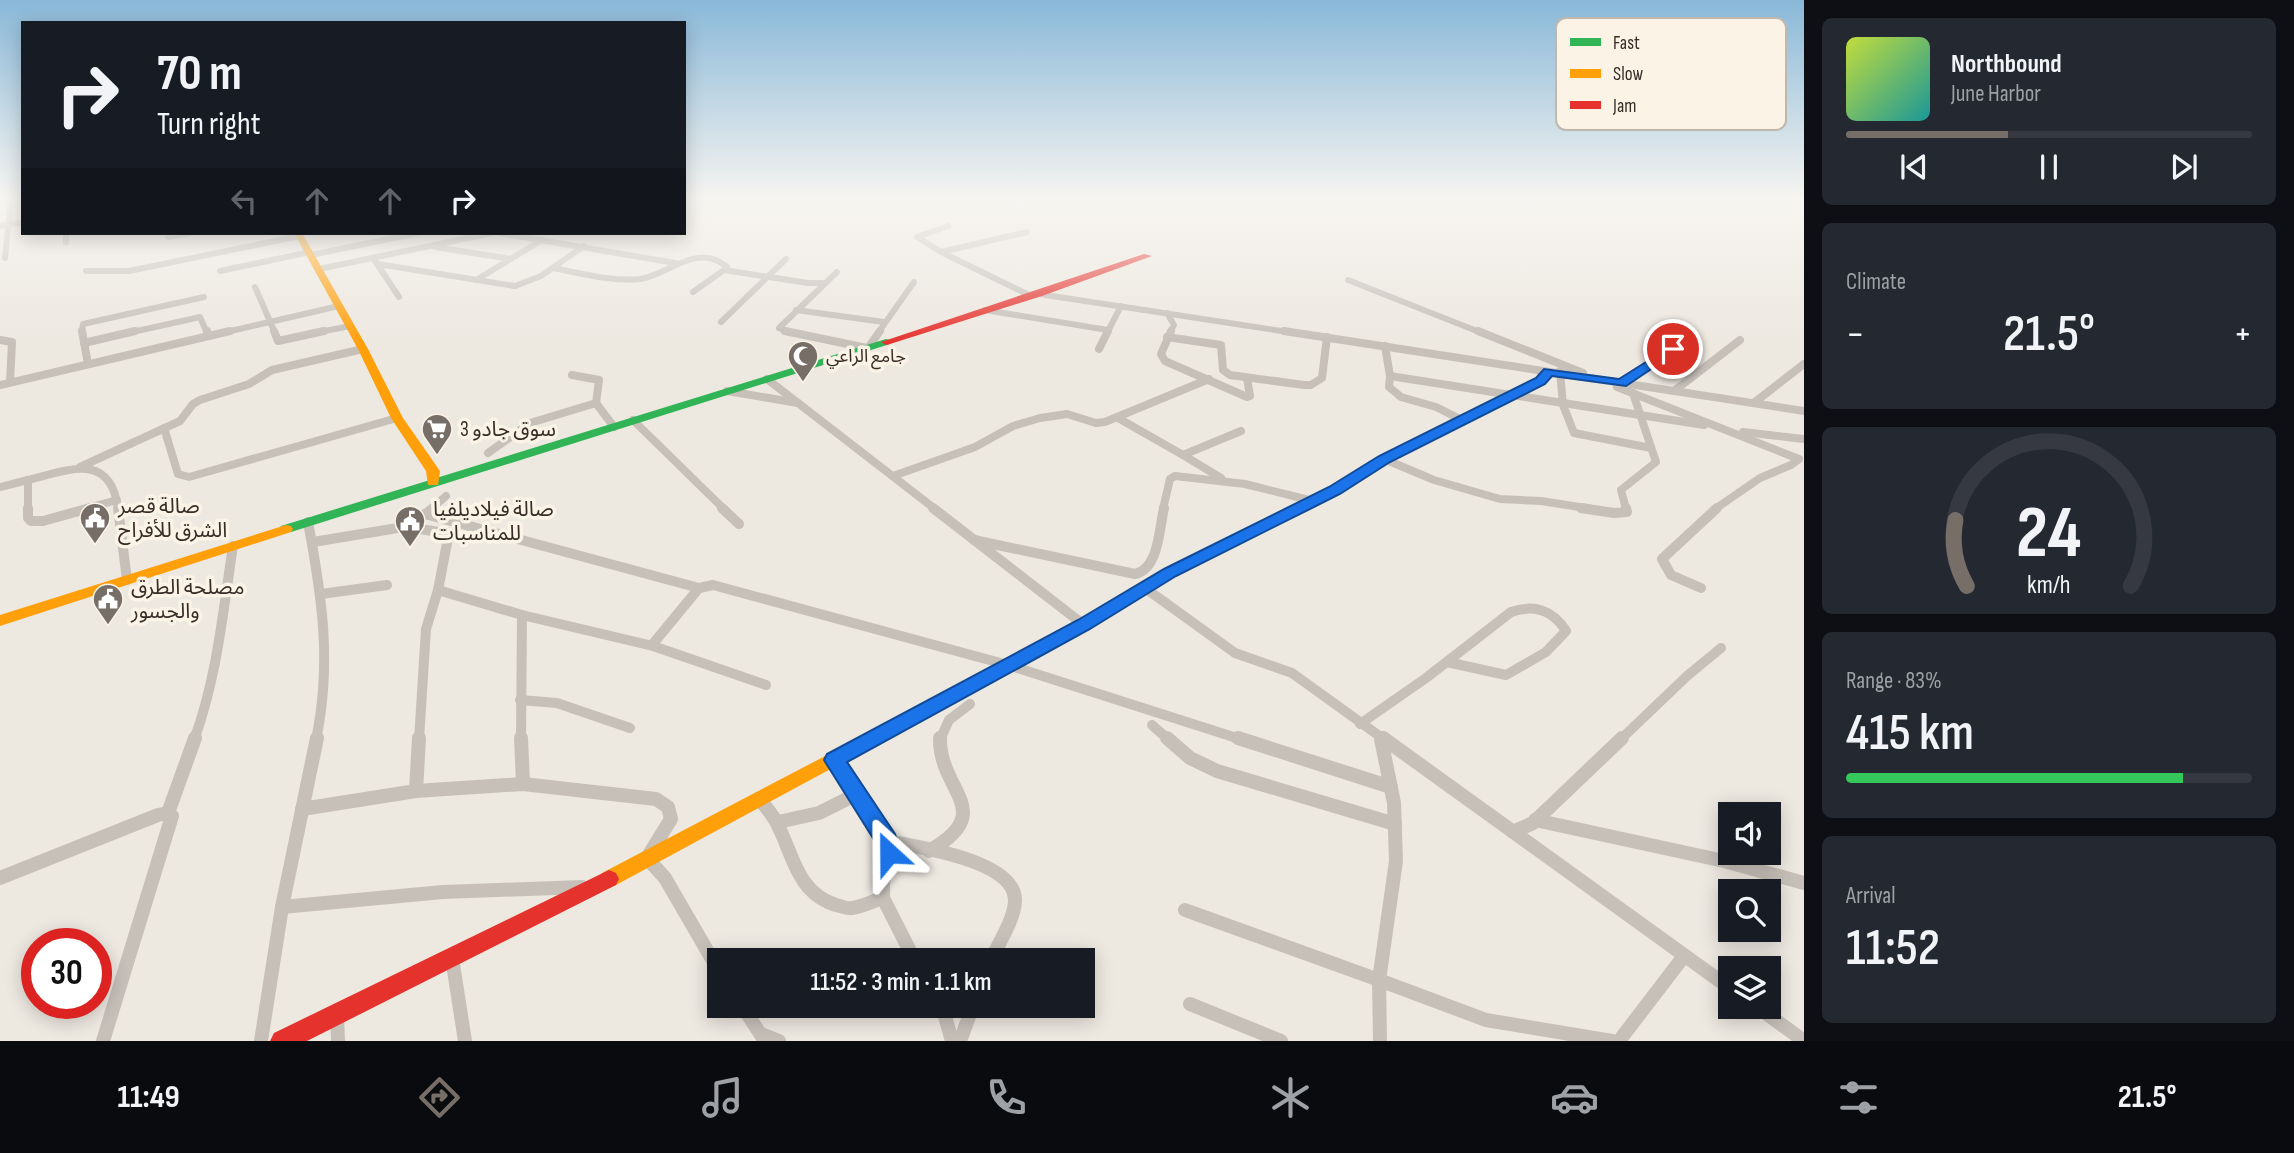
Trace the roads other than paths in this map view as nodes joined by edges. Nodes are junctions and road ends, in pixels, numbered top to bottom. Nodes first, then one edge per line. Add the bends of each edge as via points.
1 (7, 247) edge
2 (241, 247) edge
3 (306, 247) edge
4 (345, 247) edge
5 (427, 247) edge
6 (433, 247) edge
7 (531, 247) edge
8 (582, 247) edge
9 (586, 247) edge
10 (932, 247) edge
11 (957, 247) edge
12 (941, 252) junction
13 (310, 253) junction
14 (1147, 257) dead end
15 (5, 258) dead end
16 (511, 259) junction
17 (786, 259) dead end
18 (375, 261) junction
19 (675, 263) junction
20 (552, 268) junction
21 (320, 270) junction
22 (724, 270) junction
23 (86, 271) dead end
24 (220, 271) dead end
25 (837, 272) dead end
26 (767, 277) junction
27 (476, 280) junction
28 (1348, 280) dead end
29 (914, 282) dead end
30 (825, 283) junction
31 (808, 284) junction
32 (255, 287) dead end
33 (692, 292) dead end
34 (815, 292) junction
35 (1034, 295) junction
36 (204, 297) dead end
37 (399, 297) dead end
38 (339, 306) junction
39 (1121, 306) junction
40 (796, 310) junction
41 (985, 310) junction
42 (1167, 313) junction
43 (271, 322) junction
44 (721, 322) dead end
45 (884, 323) junction
46 (350, 326) junction
47 (1108, 330) junction
48 (208, 337) junction
49 (1167, 337) junction
50 (1327, 337) junction
51 (0, 340) edge
52 (1740, 340) dead end
53 (84, 343) junction
54 (1385, 346) junction
55 (868, 348) junction
56 (363, 349) junction
57 (1099, 349) dead end
58 (1673, 349) dead end
59 (88, 364) junction
60 (1804, 364) edge
61 (1564, 365) junction
62 (1554, 373) junction
63 (572, 375) dead end
64 (1390, 376) junction
65 (1247, 378) junction
66 (767, 379) junction
67 (1209, 379) junction
68 (1599, 380) junction
69 (10, 382) junction
70 (0, 384) edge
71 (1621, 384) junction
72 (727, 391) junction
73 (1674, 391) junction
74 (1633, 393) junction
75 (1512, 396) junction
76 (596, 402) junction
77 (1755, 402) junction
78 (799, 403) junction
79 (1563, 405) junction
80 (1804, 411) edge
81 (1641, 417) junction
82 (397, 418) junction
83 (1118, 418) junction
84 (634, 420) junction
85 (1464, 421) junction
86 (614, 426) junction
87 (164, 428) junction
88 (1729, 430) junction
89 (1241, 431) dead end
90 (1804, 439) edge
91 (414, 443) junction
92 (1651, 448) junction
93 (488, 453) dead end
94 (1183, 455) junction
95 (1384, 459) junction
96 (80, 467) junction
97 (421, 468) junction
98 (892, 476) junction
99 (27, 480) junction
100 (433, 482) junction
101 (1228, 482) junction
102 (0, 487) edge
103 (446, 496) dead end
104 (117, 500) junction
105 (374, 501) junction
106 (1313, 501) junction
107 (425, 514) junction
108 (308, 522) junction
109 (739, 524) dead end
110 (416, 525) junction
111 (974, 540) junction
112 (313, 541) junction
113 (233, 546) junction
114 (127, 580) junction
115 (387, 584) dead end
116 (699, 588) junction
117 (1145, 588) junction
118 (1701, 588) dead end
119 (438, 590) junction
120 (321, 594) junction
121 (522, 615) junction
122 (0, 621) edge
123 (1084, 625) junction
124 (652, 645) junction
125 (1721, 648) dead end
126 (1447, 662) junction
127 (1008, 665) junction
128 (766, 685) dead end
129 (520, 700) junction
130 (970, 704) dead end
131 (1360, 724) junction
132 (1152, 725) dead end
133 (630, 728) dead end
134 (1381, 739) junction
135 (834, 760) junction
136 (523, 784) junction
137 (1391, 787) junction
138 (416, 791) junction
139 (856, 794) junction
140 (758, 799) junction
141 (302, 809) junction
142 (168, 813) junction
143 (1535, 820) junction
144 (778, 822) junction
145 (1395, 824) junction
146 (1513, 832) junction
147 (887, 841) junction
148 (929, 851) junction
149 (647, 858) junction
150 (0, 878) edge
151 (1804, 883) edge
152 (593, 887) junction
153 (883, 898) junction
154 (282, 907) junction
155 (1185, 910) dead end
156 (908, 948) edge
157 (996, 948) edge
158 (707, 950) edge
159 (1684, 956) junction
160 (452, 958) junction
161 (1379, 980) junction
162 (1718, 980) edge
163 (1190, 1003) dead end
164 (337, 1016) junction
165 (750, 1018) edge
166 (945, 1018) edge
167 (969, 1018) edge
168 (1774, 1019) edge
169 (763, 1038) edge
170 (103, 1041) edge
171 (261, 1041) edge
172 (282, 1041) edge
173 (338, 1041) edge
174 (464, 1041) edge
175 (779, 1041) edge
176 (952, 1041) edge
177 (960, 1041) edge
178 (1281, 1041) edge
179 (1380, 1041) edge
180 (1612, 1041) edge
181 (1619, 1041) edge
182 (1804, 1041) edge

1 - 15 street
2 - 23 street via 129,271
3 - 13 street
4 - 13 street
5 - 18 street
6 - 16 street
7 - 16 street
8 - 20 street
9 - 19 street
10 - 12 street
11 - 12 street
12 - 35 street
13 - 21 street
13 - 24 street
14 - 35 street
16 - 27 street
17 - 26 street
18 - 21 street
18 - 27 street
18 - 37 street
19 - 20 street via 637,279
19 - 22 street via 691,258 723,262
20 - 27 street via 520,285
21 - 38 street
22 - 26 street
22 - 33 street
25 - 30 street
26 - 31 street
26 - 44 street
28 - 61 street
29 - 45 street
30 - 31 street
30 - 34 street
31 - 34 street
32 - 43 street
34 - 40 street
35 - 39 street
35 - 41 street
36 - 53 street via 86,323 81,327
38 - 43 street
38 - 46 street
39 - 42 street
39 - 47 street
40 - 45 street
40 - 55 street via 780,329
41 - 47 street
41 - 55 street
42 - 49 street via 1174,325
42 - 50 street
43 - 46 street via 280,341
43 - 48 street
45 - 55 street
46 - 56 street
47 - 57 street
48 - 53 street via 200,317
48 - 59 street
49 - 65 street via 1221,345 1223,370
49 - 67 street via 1161,354 1165,361
50 - 54 street
50 - 65 street via 1319,382 1304,385
51 - 69 street via 12,341
52 - 73 street
53 - 59 street
54 - 62 street
54 - 64 street
55 - 66 street
56 - 82 street
56 - 87 street via 268,372 249,384 200,400 180,421
58 - 71 street
59 - 69 street
60 - 77 street
61 - 62 street
61 - 68 street
62 - 68 street
62 - 75 street
62 - 79 street
63 - 76 street via 599,380
64 - 75 street
64 - 85 street via 1395,394
65 - 67 street via 1247,397
66 - 72 street
66 - 78 street
67 - 83 street
68 - 71 street
68 - 74 street
69 - 70 street
71 - 73 street
72 - 78 street
72 - 84 street
73 - 77 street
74 - 81 street
74 - 88 street
75 - 79 street
75 - 85 street
76 - 86 street
76 - 93 street via 530,423
77 - 80 street
78 - 98 street
79 - 81 street
79 - 92 street via 1574,433
81 - 88 street
81 - 92 street
82 - 87 street via 189,477 178,474
82 - 91 street
83 - 94 street
83 - 98 street via 1096,423 1067,414 1040,418
84 - 86 street
84 - 109 street
85 - 95 street
86 - 100 street
87 - 96 street
88 - 90 street
88 - 118 street via 1798,460 1733,496 1662,559 1669,573
89 - 94 street
91 - 97 street
91 - 100 street via 433,471
92 - 95 street via 1656,461 1621,490 1627,512 1614,513 1493,497
94 - 101 street
95 - 106 street
96 - 99 street
96 - 104 street via 103,475
97 - 100 street
97 - 105 street via 412,484
98 - 111 street
99 - 102 street
99 - 104 street via 27,518 31,521
100 - 105 street
101 - 106 street
101 - 111 street via 1172,477 1152,565 1139,573
103 - 107 street
104 - 114 street
105 - 108 street
106 - 117 street
107 - 110 street
107 - 116 street
108 - 112 street
108 - 113 street
110 - 112 street
110 - 119 street via 448,538
111 - 123 street
112 - 120 street
113 - 114 street
113 - 142 street via 203,716
114 - 122 street
115 - 120 street
116 - 124 street
116 - 127 street via 713,585
117 - 123 street
117 - 131 street via 1235,653 1289,671
119 - 121 street
119 - 138 street via 426,629
120 - 141 street via 325,660 320,722
121 - 124 street
121 - 129 street
123 - 127 street
124 - 128 street
125 - 143 street
126 - 126 street via 1521,607 1560,618 1566,631 1546,652 1506,675
126 - 131 street
127 - 135 street
127 - 137 street
129 - 133 street via 557,703
129 - 136 street
130 - 148 street via 947,720 939,744 963,819 951,838
131 - 134 street
132 - 145 street via 1190,758 1217,771
134 - 137 street
134 - 146 street
135 - 139 street
135 - 140 street
136 - 138 street
136 - 149 street via 664,802 671,819
137 - 145 street
138 - 141 street
139 - 144 street via 819,813
139 - 147 street
140 - 144 street
140 - 149 street
141 - 154 street
142 - 150 street
142 - 170 street via 172,822
143 - 146 street
143 - 151 street
144 - 153 street via 809,891 850,909
145 - 161 street via 1396,861
146 - 159 street
147 - 148 street
147 - 153 street
148 - 157 street via 979,863 1009,882 1015,900
149 - 152 street
149 - 158 street via 665,878
152 - 154 street via 479,889
152 - 160 street
153 - 156 street
154 - 171 street
155 - 161 street
159 - 162 street
159 - 181 street
160 - 164 street
160 - 174 street
161 - 179 street
161 - 180 street via 1486,1020
163 - 178 street
164 - 172 street
164 - 173 street
165 - 169 street
166 - 176 street
167 - 177 street
168 - 182 street
169 - 175 street

